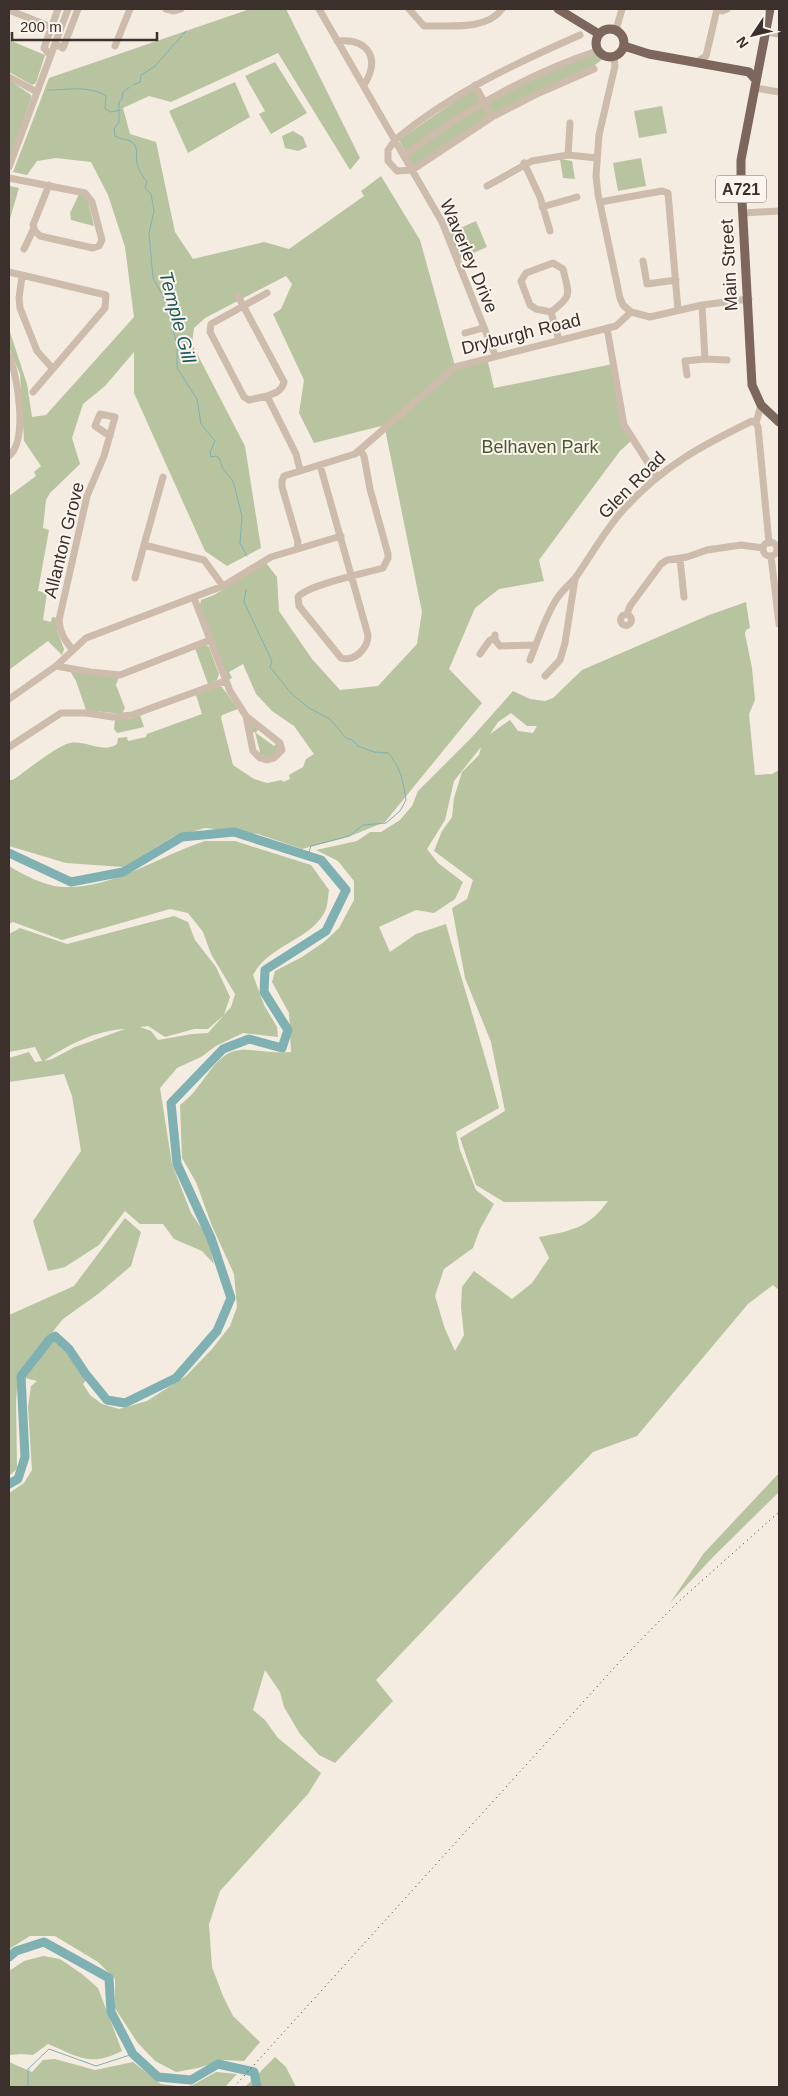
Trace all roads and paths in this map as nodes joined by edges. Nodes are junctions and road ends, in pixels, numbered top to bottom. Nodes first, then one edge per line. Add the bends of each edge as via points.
1 (58, 9) edge
2 (68, 9) edge
3 (78, 9) edge
4 (130, 9) edge
5 (166, 9) edge
6 (181, 9) edge
7 (319, 9) edge
8 (409, 9) edge
9 (502, 9) edge
10 (558, 9) edge
11 (622, 9) edge
12 (727, 9) edge
13 (770, 9) edge
14 (9, 10) edge
15 (51, 27) junction
16 (616, 30) junction
17 (765, 32) junction
18 (599, 34) junction
19 (779, 34) edge
20 (580, 35) dead end
21 (337, 41) junction
22 (55, 44) junction
23 (115, 46) dead end
24 (624, 46) junction
25 (600, 52) junction
26 (50, 55) junction
27 (706, 56) junction
28 (614, 57) junction
29 (697, 62) junction
30 (717, 66) junction
31 (594, 70) dead end
32 (9, 77) edge
33 (756, 84) junction
34 (364, 85) junction
35 (475, 85) junction
36 (37, 92) junction
37 (779, 92) edge
38 (484, 103) junction
39 (492, 117) junction
40 (570, 123) dead end
41 (395, 140) junction
42 (568, 155) junction
43 (404, 156) junction
44 (597, 158) junction
45 (524, 163) junction
46 (9, 167) edge
47 (412, 170) junction
48 (9, 178) edge
49 (49, 184) junction
50 (487, 186) dead end
51 (577, 197) dead end
52 (600, 202) junction
53 (542, 207) junction
54 (779, 210) edge
55 (743, 214) junction
56 (34, 228) junction
57 (550, 231) dead end
58 (24, 249) dead end
59 (643, 261) dead end
60 (9, 272) edge
61 (22, 276) junction
62 (676, 280) junction
63 (267, 293) dead end
64 (238, 296) dead end
65 (748, 299) junction
66 (702, 305) junction
67 (243, 306) junction
68 (678, 310) junction
69 (551, 312) junction
70 (631, 312) junction
71 (483, 328) junction
72 (608, 328) junction
73 (465, 333) dead end
74 (558, 340) junction
75 (495, 355) junction
76 (9, 356) edge
77 (706, 359) junction
78 (727, 360) dead end
79 (53, 369) junction
80 (687, 375) dead end
81 (33, 392) dead end
82 (17, 393) junction
83 (9, 395) edge
84 (267, 396) junction
85 (761, 405) junction
86 (779, 422) edge
87 (756, 423) junction
88 (110, 436) dead end
89 (360, 450) junction
90 (9, 456) edge
91 (320, 465) junction
92 (300, 470) junction
93 (657, 476) junction
94 (164, 478) dead end
95 (341, 536) junction
96 (769, 543) junction
97 (144, 545) junction
98 (297, 548) junction
99 (763, 548) junction
100 (778, 550) edge
101 (771, 556) junction
102 (680, 559) junction
103 (353, 577) junction
104 (135, 578) dead end
105 (575, 578) junction
106 (223, 586) junction
107 (684, 597) dead end
108 (194, 598) junction
109 (627, 614) dead end
110 (779, 624) edge
111 (210, 640) junction
112 (535, 645) junction
113 (72, 649) junction
114 (480, 654) dead end
115 (530, 660) dead end
116 (56, 666) junction
117 (545, 676) dead end
118 (225, 681) junction
119 (9, 699) edge
120 (246, 716) junction
121 (9, 748) edge

1 - 15 street
2 - 22 street
3 - 22 street via 63,48
4 - 23 street
5 - 6 street
7 - 21 street, Waverley Drive
8 - 9 street via 424,26 482,24
10 - 18 main road
11 - 16 street
12 - 27 street via 716,9
13 - 17 main road, Main Street / A721
14 - 15 street
15 - 26 street via 44,48
16 - 18 main road via 606,29
16 - 24 main road via 622,34
17 - 19 street
17 - 33 main road, Main Street / A721
18 - 25 main road via 596,44
20 - 35 street
21 - 34 street, Waverley Drive
21 - 34 street via 356,42 371,55 372,67
22 - 26 street
24 - 28 main road
24 - 29 main road
25 - 28 main road
25 - 38 street via 569,60
26 - 36 street
27 - 29 street
27 - 30 main road
28 - 44 street
29 - 30 main road
30 - 33 main road via 749,72
31 - 39 street
32 - 36 street
33 - 37 street
33 - 55 main road, Main Street / A721 via 742,160
34 - 41 street, Waverley Drive
35 - 38 street
35 - 41 street
36 - 46 street
38 - 39 street
38 - 43 street via 447,124
39 - 47 street
40 - 42 street
41 - 43 street, Waverley Drive
41 - 47 street via 388,150 388,161 397,171
42 - 44 street
42 - 45 street
43 - 47 street, Waverley Drive
44 - 52 street
45 - 50 street
45 - 53 street
47 - 71 street, Waverley Drive via 442,222
48 - 49 street
49 - 56 street
49 - 56 street via 85,193 92,202 102,240 93,248 40,236
51 - 53 street
52 - 62 street via 662,191 668,193
52 - 70 street via 620,298
53 - 57 street
54 - 55 street
55 - 65 main road, Main Street / A721
56 - 58 street
59 - 62 street via 647,284
60 - 61 street
61 - 79 street via 20,308 37,351
61 - 79 street via 106,295 105,308
62 - 68 street
63 - 67 street
64 - 67 street
65 - 66 street
65 - 85 main road, Main Street / A721 via 752,385
66 - 68 street
66 - 77 street
67 - 84 street via 284,382 280,391
67 - 84 street via 211,324 210,332 244,397 250,400
68 - 70 street via 650,317
69 - 69 street via 564,302 568,293 563,269 553,263 526,273 521,282 530,305
69 - 74 street
70 - 72 street, Dryburgh Road via 620,323
71 - 73 street
71 - 75 street, Waverley Drive
72 - 74 street, Dryburgh Road
72 - 93 street via 624,424
74 - 75 street, Dryburgh Road
75 - 89 street, Dryburgh Road via 450,369
76 - 82 street
77 - 78 street
77 - 80 street via 686,361
79 - 81 street
82 - 83 street
82 - 90 street via 21,416 16,444
84 - 92 street via 296,454
85 - 86 main road, Main Street / A721
85 - 87 street
87 - 93 street, Glen Road via 703,444
87 - 96 street
88 - 113 street, Allanton Grove via 85,502 60,620 63,638
89 - 91 street, Dryburgh Road
89 - 103 street via 388,558 383,568
91 - 92 street, Dryburgh Road
91 - 95 street
92 - 98 street, Dryburgh Road via 284,476 282,481
93 - 105 street, Glen Road via 612,523
94 - 97 street
95 - 98 street
95 - 103 street
96 - 99 street
96 - 100 street
97 - 104 street
97 - 106 street via 204,560
98 - 106 street via 267,559
99 - 101 street via 765,554
99 - 102 street via 733,546
100 - 101 street
101 - 110 street
102 - 107 street
102 - 109 street via 673,558 661,564
103 - 103 street via 305,590 298,597 300,606 340,658 346,660 358,655 368,639
105 - 112 street, Glen Road via 557,598
105 - 117 street, Glen Road via 560,660
106 - 108 street
108 - 111 street
108 - 113 street via 86,638
111 - 116 street via 120,675
111 - 118 street
112 - 114 street via 504,647 497,644 495,637
112 - 115 street, Glen Road
113 - 116 street
116 - 119 street
118 - 120 street
118 - 121 street via 132,715 113,717 60,713
120 - 120 street via 256,755 267,760 280,753 280,743

